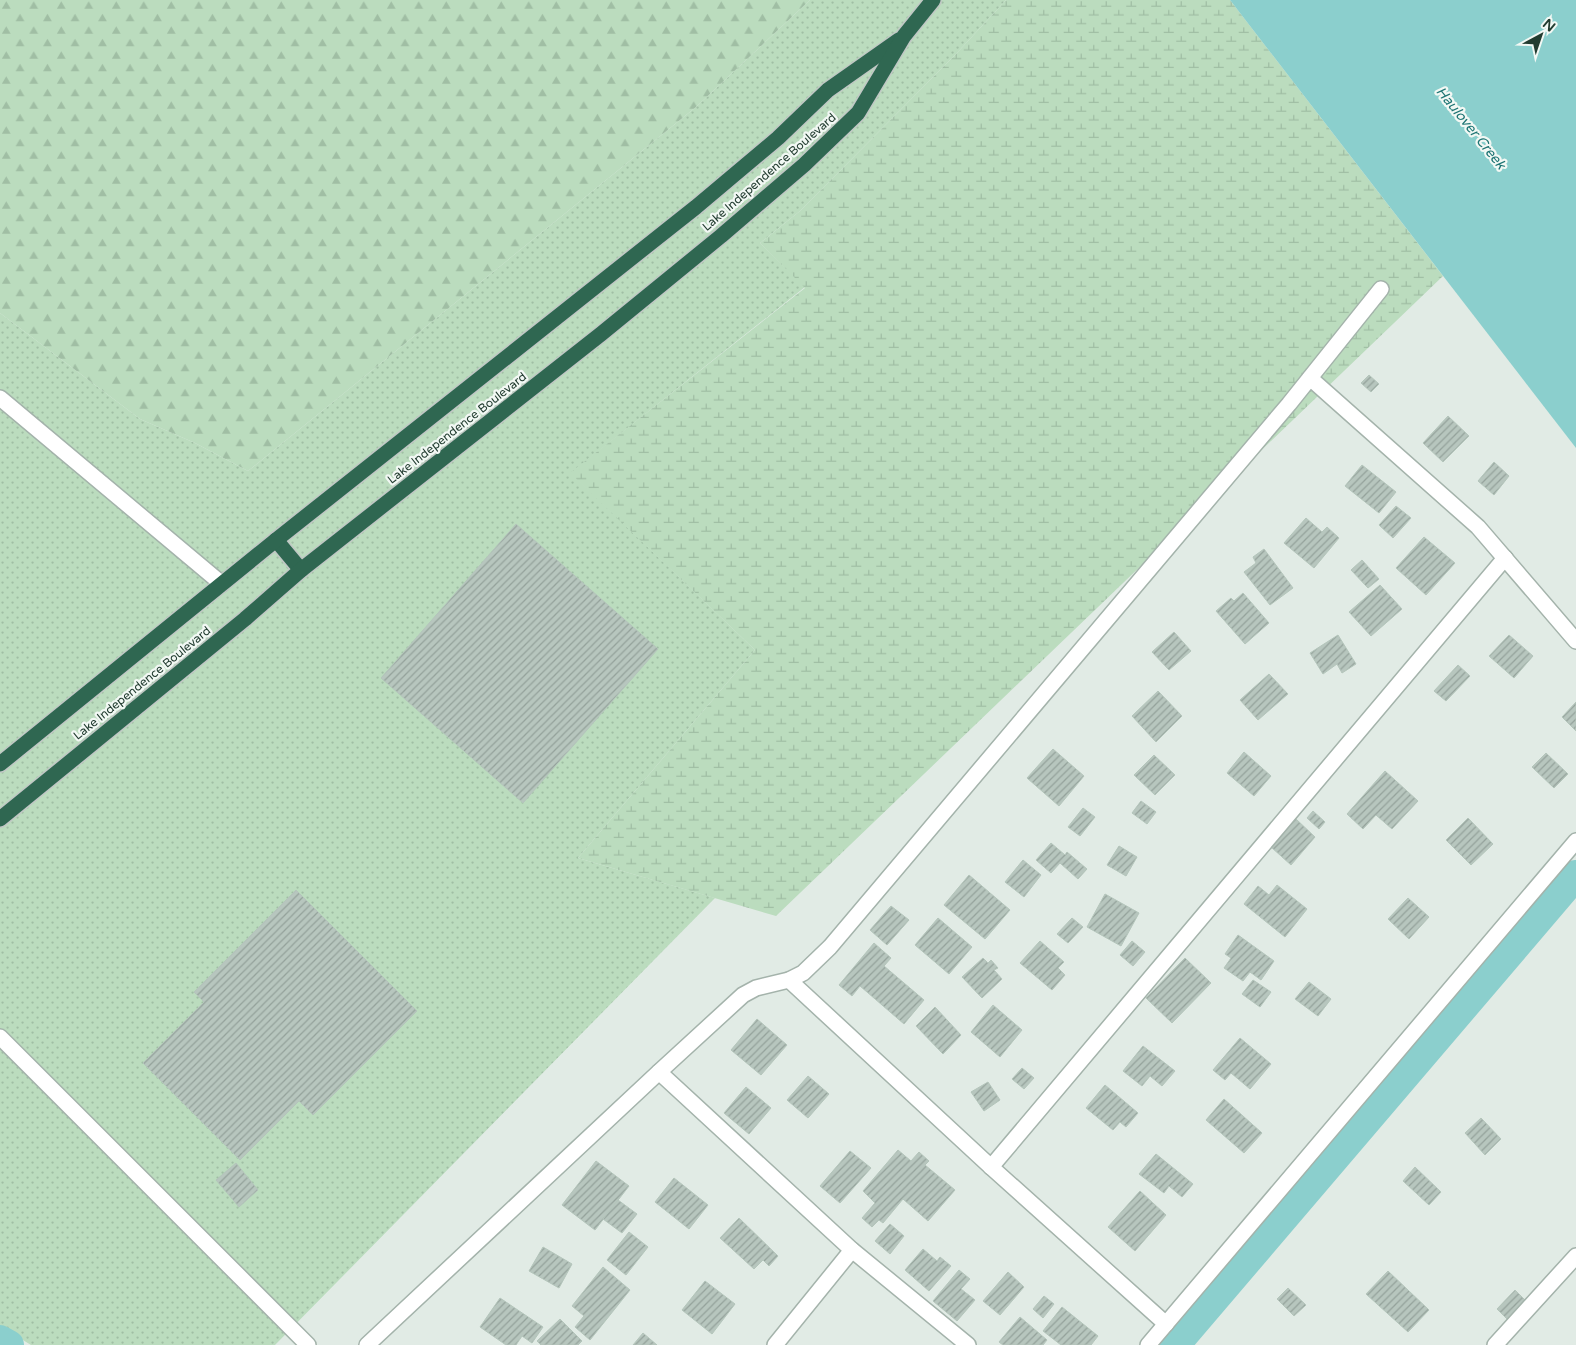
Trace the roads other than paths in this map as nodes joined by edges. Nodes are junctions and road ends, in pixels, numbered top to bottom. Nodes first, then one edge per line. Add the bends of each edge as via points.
1 (933, 0) edge
2 (904, 36) junction
3 (1381, 289) dead end
4 (1310, 378) junction
5 (0, 398) edge
6 (276, 540) junction
7 (1505, 558) junction
8 (301, 570) junction
9 (222, 584) junction
10 (1576, 641) edge
11 (0, 764) edge
12 (0, 819) edge
13 (1576, 841) edge
14 (789, 980) junction
15 (0, 1037) edge
16 (659, 1072) junction
17 (991, 1167) junction
18 (852, 1250) junction
19 (1576, 1256) edge
20 (1166, 1324) junction
21 (308, 1345) edge
22 (367, 1345) edge
23 (775, 1345) edge
24 (968, 1345) edge
25 (1148, 1345) edge
26 (1495, 1345) edge

1 - 2 highway, Lake Independence Boulevard
2 - 6 highway, Lake Independence Boulevard via 828,90 778,138 696,207
2 - 8 highway, Lake Independence Boulevard via 858,113 804,165 601,334
3 - 4 street
4 - 7 street via 1478,527
4 - 14 street via 830,947 803,973
5 - 9 street
6 - 8 highway
6 - 9 highway, Lake Independence Boulevard
7 - 10 street
7 - 17 street
8 - 12 highway, Lake Independence Boulevard
9 - 11 highway, Lake Independence Boulevard
13 - 20 street
14 - 16 street via 756,988 744,995
14 - 17 street
15 - 21 street
16 - 18 street
16 - 22 street
17 - 20 street
18 - 23 street
18 - 24 street
19 - 26 street
20 - 25 street

